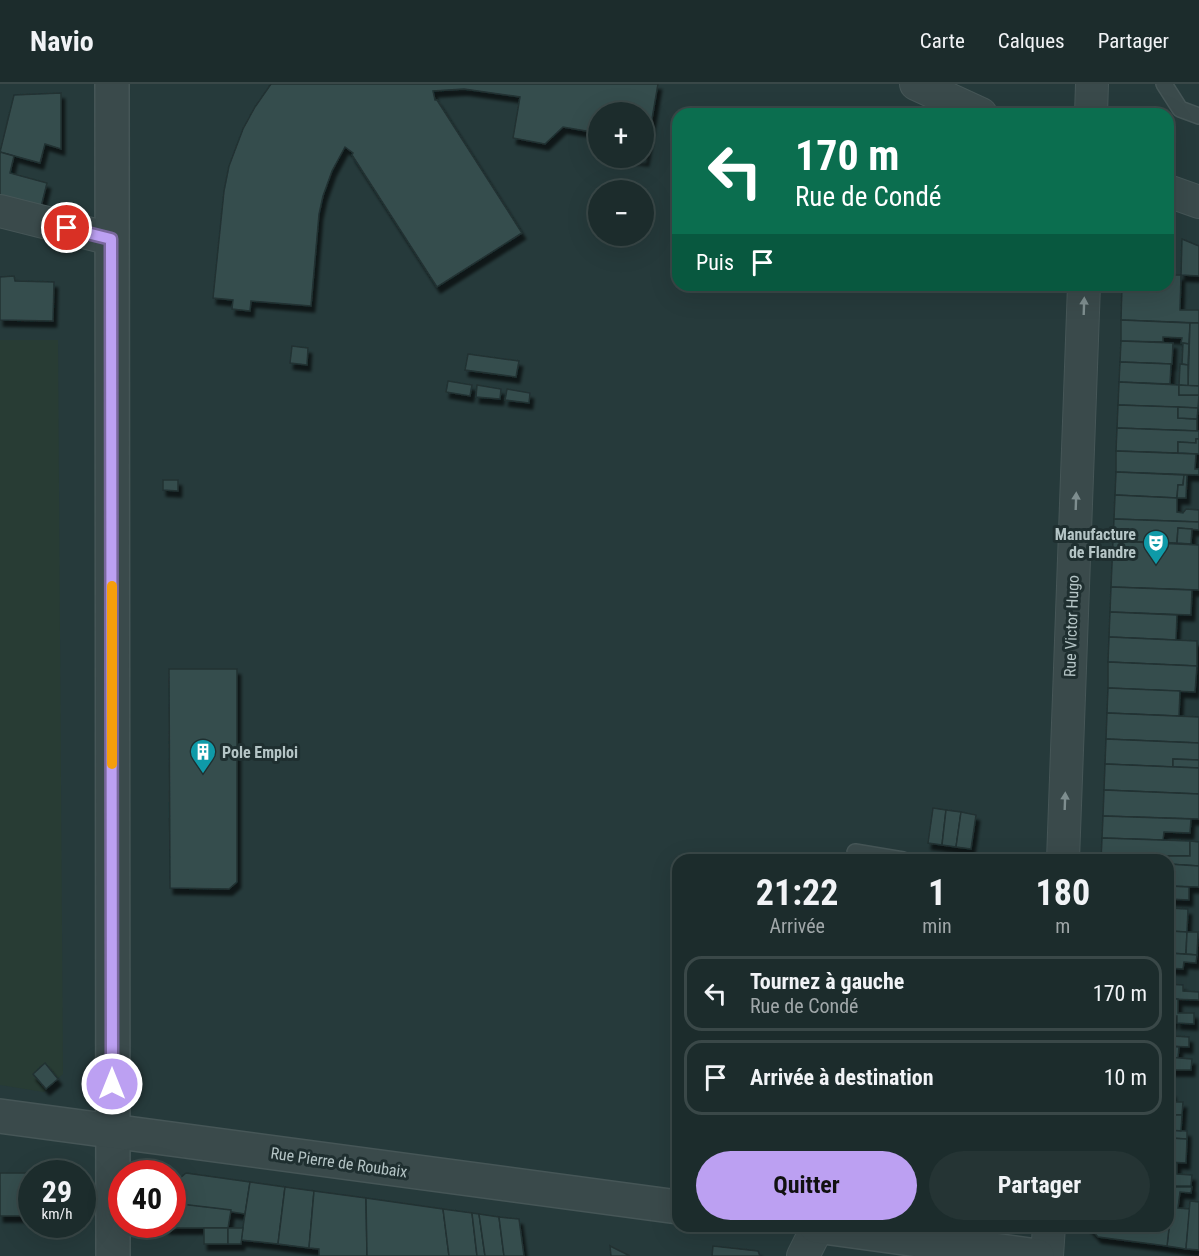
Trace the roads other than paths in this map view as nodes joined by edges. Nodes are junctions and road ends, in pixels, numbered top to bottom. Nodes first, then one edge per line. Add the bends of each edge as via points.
1 (112, 84) edge
2 (916, 84) edge
3 (1092, 84) edge
4 (1164, 84) edge
5 (968, 108) edge
6 (1091, 108) edge
7 (1199, 116) edge
8 (1174, 193) edge
9 (1199, 202) edge
10 (0, 211) edge
11 (111, 239) junction
12 (1084, 291) edge
13 (855, 852) dead end
14 (867, 854) edge
15 (1062, 854) edge
16 (0, 1116) edge
17 (112, 1132) junction
18 (672, 1206) edge
19 (814, 1232) edge
20 (861, 1232) edge
21 (1049, 1232) edge
22 (112, 1256) edge
23 (803, 1256) edge
24 (1037, 1256) edge
25 (1047, 1256) edge

1 - 11 street
2 - 5 street
3 - 6 street
4 - 7 lane via 1180,109
8 - 9 street
10 - 11 street
11 - 17 street
15 -> 12 street, Rue Victor Hugo
13 - 14 lane
16 - 17 street, Rue Pierre de Roubaix
17 - 18 street, Rue Pierre de Roubaix
17 - 22 street
19 - 23 street
20 - 24 street
21 - 25 street

